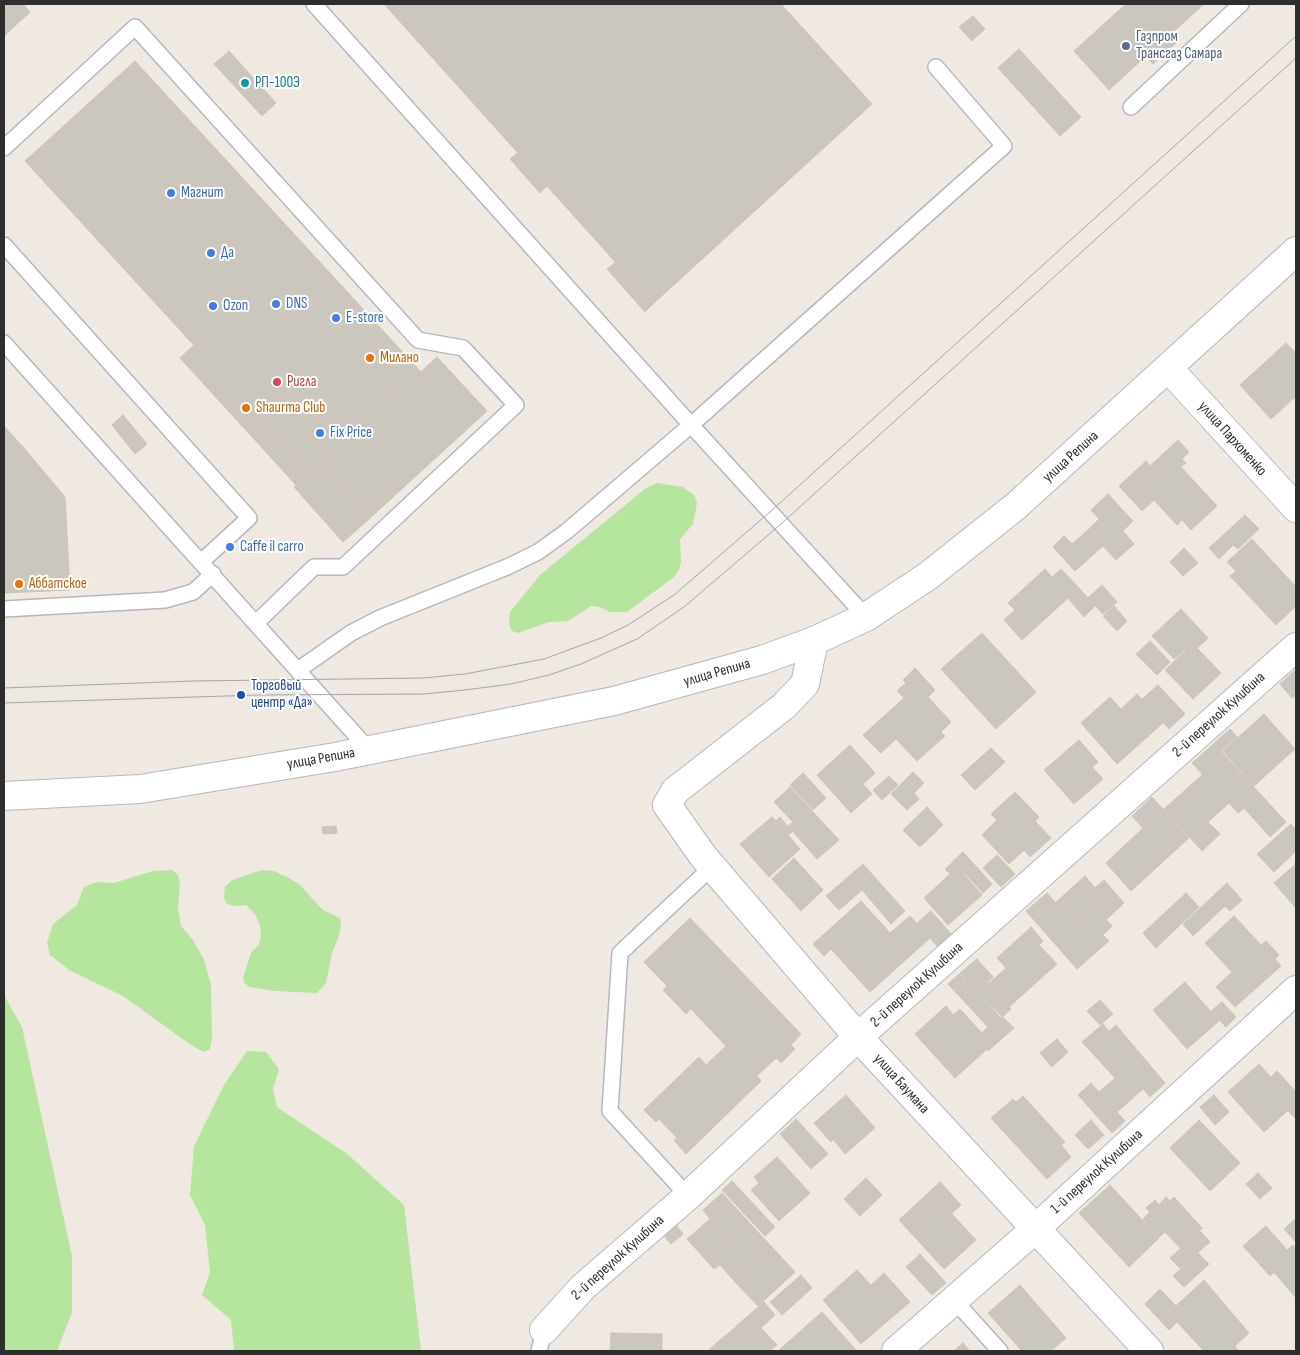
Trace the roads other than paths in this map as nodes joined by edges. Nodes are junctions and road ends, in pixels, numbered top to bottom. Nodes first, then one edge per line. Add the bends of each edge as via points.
1 (314, 4) edge
2 (1241, 4) edge
3 (936, 67) dead end
4 (1130, 108) dead end
5 (4, 148) edge
6 (4, 245) edge
7 (1296, 251) edge
8 (4, 343) edge
9 (1169, 369) junction
10 (692, 424) junction
11 (1296, 508) edge
12 (201, 562) junction
13 (212, 574) junction
14 (4, 609) edge
15 (866, 617) junction
16 (256, 623) junction
17 (814, 641) junction
18 (1296, 647) edge
19 (298, 670) junction
20 (370, 751) junction
21 (4, 796) edge
22 (712, 867) junction
23 (1296, 990) edge
24 (858, 1037) junction
25 (688, 1196) junction
26 (1034, 1230) junction
27 (954, 1300) junction
28 (541, 1341) edge
29 (896, 1351) edge
30 (1000, 1351) edge
31 (1148, 1351) edge

1 - 10 lane
2 - 4 lane
3 - 10 lane via 1004,146
5 - 16 lane via 135,28 418,340 463,348 516,405 343,566 314,567
6 - 12 lane via 249,518
7 - 9 street, улица Репина
8 - 12 lane
9 - 11 street, улица Пархоменко
9 - 15 street, улица Репина via 1016,506 928,576
10 - 15 lane
10 - 19 lane via 538,552 380,618 351,633
12 - 13 lane
13 - 14 lane via 193,592 165,600
13 - 16 lane
15 - 17 street, улица Репина
16 - 19 lane
17 - 20 street, улица Репина via 753,662 614,701
17 - 22 street, улица Баумана via 805,684 784,706 675,791 667,805
18 - 24 street, 2-й переулок Кулибина
19 - 20 lane
20 - 21 street, улица Репина via 140,789
22 - 24 street, улица Баумана
22 - 25 lane via 620,953 610,1111
23 - 26 street, 1-й переулок Кулибина
24 - 25 street, 2-й переулок Кулибина
24 - 26 street, улица Баумана
25 - 28 street, 2-й переулок Кулибина via 583,1287
26 - 27 street, 1-й переулок Кулибина
26 - 31 street, улица Баумана
27 - 29 street, 1-й переулок Кулибина
27 - 30 lane

